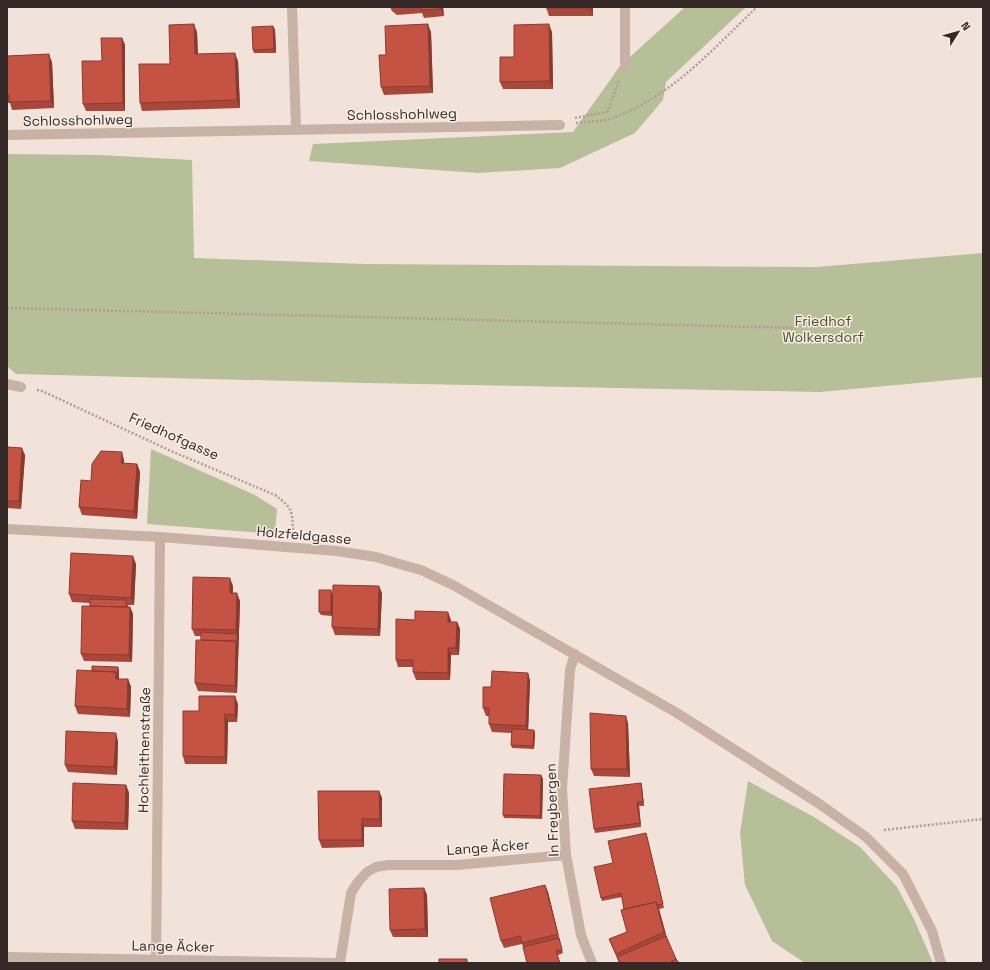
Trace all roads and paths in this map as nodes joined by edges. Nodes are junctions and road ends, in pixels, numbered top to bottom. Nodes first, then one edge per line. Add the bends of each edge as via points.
1 (292, 7) edge
2 (625, 7) edge
3 (757, 7) edge
4 (625, 67) joint
5 (560, 125) junction
6 (296, 129) junction
7 (7, 135) edge
8 (7, 308) edge
9 (796, 328) dead end
10 (7, 384) edge
11 (21, 386) joint
12 (7, 529) edge
13 (160, 537) junction
14 (293, 547) junction
15 (575, 654) junction
16 (983, 819) edge
17 (866, 837) junction
18 (566, 855) junction
19 (7, 957) edge
20 (156, 961) edge
21 (339, 963) edge
22 (592, 963) edge
23 (941, 963) edge

1 - 6 street
2 - 4 street
3 - 5 path via 693,69 649,102 614,118
4 - 5 path via 607,112 576,118
5 - 6 street, Schlosshohlweg
6 - 7 street, Schlosshohlweg
8 - 9 path
10 - 11 street
11 - 14 path, Friedhofgasse via 42,391 171,451 275,495 288,506 292,517
12 - 13 street, Holzfeldgasse
13 - 14 street, Holzfeldgasse
13 - 20 street, Hochleithenstraße
14 - 15 street, Holzfeldgasse via 376,557 421,570 453,585
15 - 17 street, Holzfeldgasse via 677,713 818,803
15 - 18 street, In Freybergen via 570,670 562,789
16 - 17 path via 871,832
17 - 23 street, Holzfeldgasse via 903,874 932,931
18 - 21 street, Lange Äcker via 457,865 376,867 367,872 351,893
18 - 22 street, In Freybergen via 581,935
19 - 20 street, Lange Äcker
20 - 21 street, Lange Äcker

